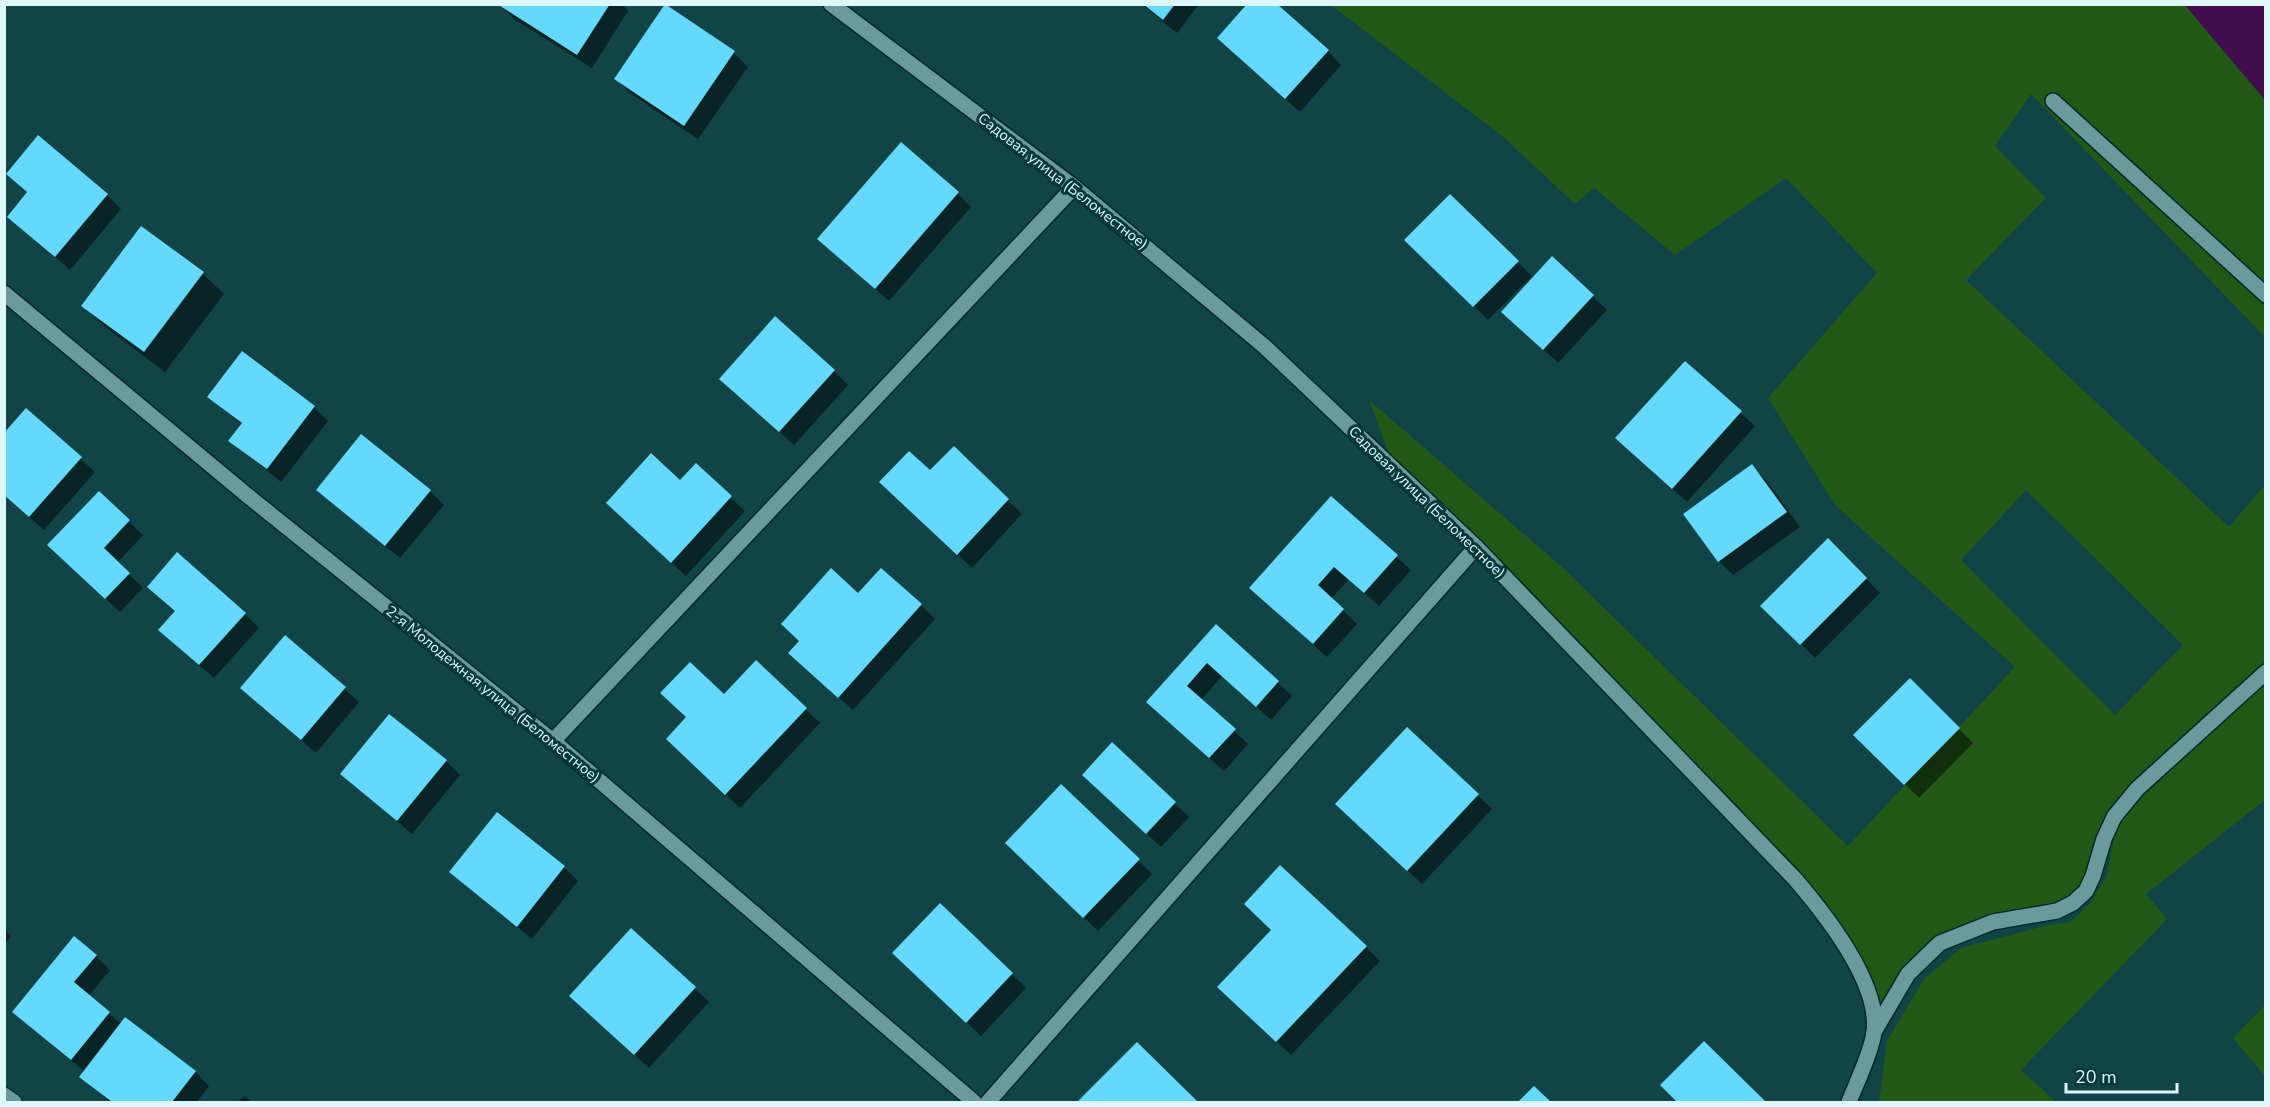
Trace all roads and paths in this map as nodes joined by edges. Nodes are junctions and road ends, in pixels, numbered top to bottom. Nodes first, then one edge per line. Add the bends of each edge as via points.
1 (831, 4) edge
2 (2054, 101) dead end
3 (1074, 187) junction
4 (4, 293) edge
5 (2265, 296) edge
6 (1476, 547) junction
7 (2265, 672) edge
8 (553, 741) junction
9 (1874, 1032) junction
10 (4, 1095) edge
11 (14, 1102) edge
12 (974, 1102) edge
13 (988, 1102) edge
14 (1849, 1102) edge

1 - 3 street, Садовая улица (Беломестное)
2 - 5 street
3 - 6 street, Садовая улица (Беломестное) via 1264,346
3 - 8 street
4 - 8 street, 2-я Молодежная улица (Беломестное) via 248,496
6 - 9 street, Садовая улица (Беломестное) via 1825,914 1868,991
6 - 13 street
7 - 9 street via 2137,789 2114,817 2086,891 2073,903 2057,911 1994,922 1940,943 1908,974
8 - 12 street, 2-я Молодежная улица (Беломестное)
9 - 14 street, Садовая улица (Беломестное)
10 - 11 street

